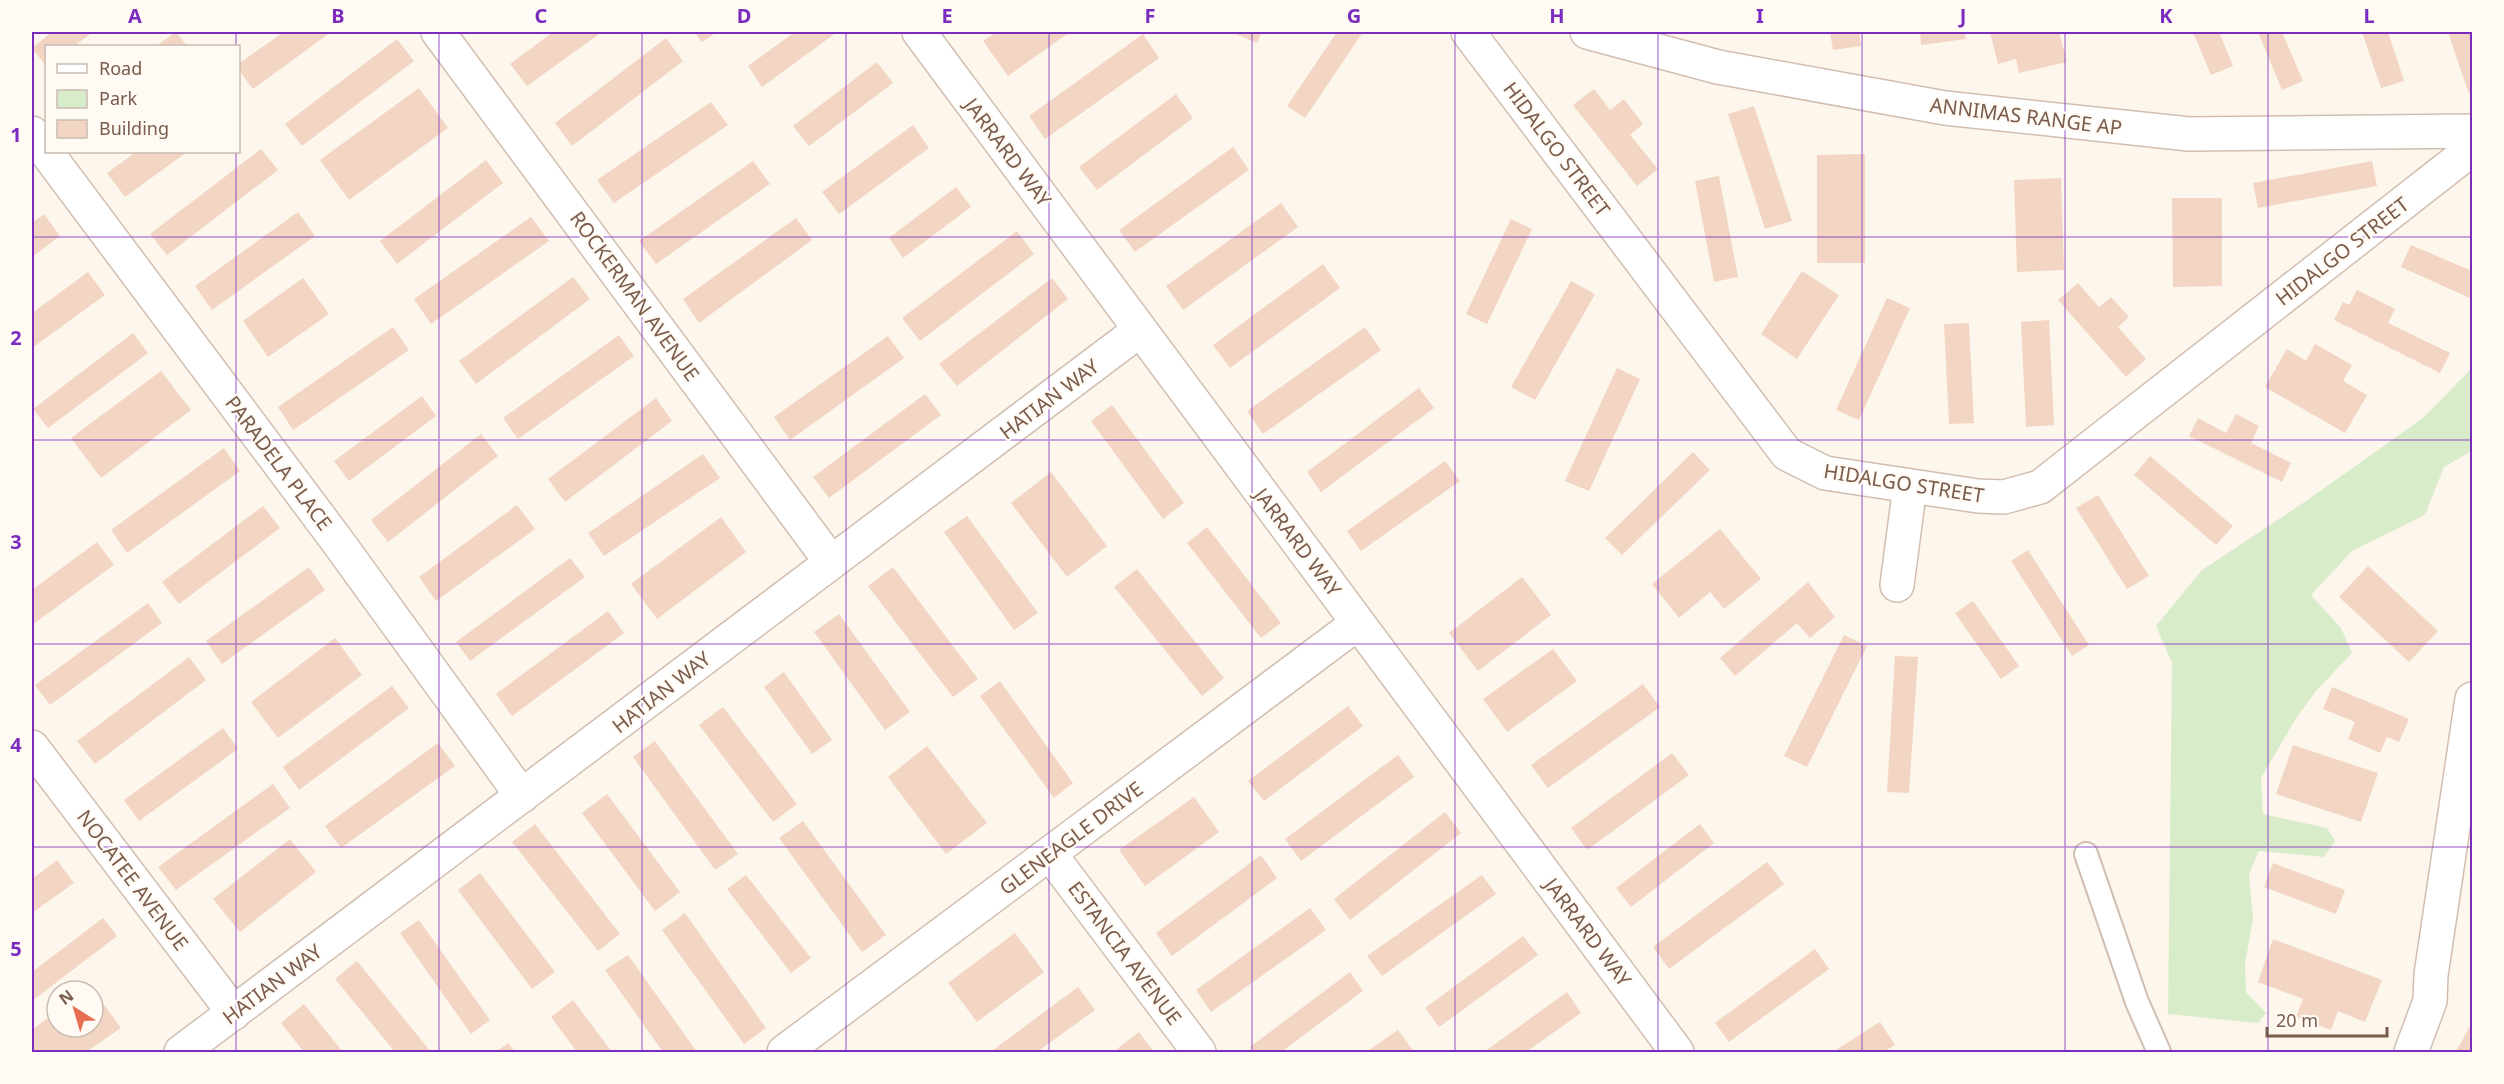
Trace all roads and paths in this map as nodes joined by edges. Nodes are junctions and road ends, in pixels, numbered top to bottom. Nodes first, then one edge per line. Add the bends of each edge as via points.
1 (438, 32) edge
2 (919, 32) edge
3 (1468, 32) edge
4 (1587, 32) edge
5 (2472, 131) edge
6 (32, 134) edge
7 (2472, 149) edge
8 (45, 151) edge
9 (46, 153) edge
10 (1140, 330) junction
11 (1911, 486) junction
12 (831, 562) junction
13 (1897, 585) dead end
14 (1358, 623) junction
15 (2472, 699) edge
16 (32, 747) edge
17 (522, 796) junction
18 (1050, 854) junction
19 (2086, 854) dead end
20 (234, 1013) junction
21 (181, 1053) edge
22 (784, 1053) edge
23 (1199, 1053) edge
24 (1677, 1053) edge
25 (2159, 1053) edge
26 (2411, 1053) edge

1 - 12 street, ROCKERMAN AVENUE
2 - 10 street, JARRARD WAY
3 - 11 street, HIDALGO STREET via 1787,454 1825,473
4 - 5 street, ANNIMAS RANGE AP via 1718,67 1945,108 2189,134
6 - 8 street, PARADELA PLACE
7 - 11 street, HIDALGO STREET via 2040,487 2004,497
9 - 17 street, PARADELA PLACE via 338,542
10 - 12 street, HATIAN WAY
10 - 14 street, JARRARD WAY
11 - 13 street
12 - 17 street, HATIAN WAY
14 - 18 street, GLENEAGLE DRIVE
14 - 24 street, JARRARD WAY
15 - 26 street via 2430,1001
16 - 20 street, NOCATEE AVENUE
17 - 20 street, HATIAN WAY
18 - 22 street, GLENEAGLE DRIVE
18 - 23 street, ESTANCIA AVENUE
19 - 25 lane via 2137,1002
20 - 21 street, HATIAN WAY

